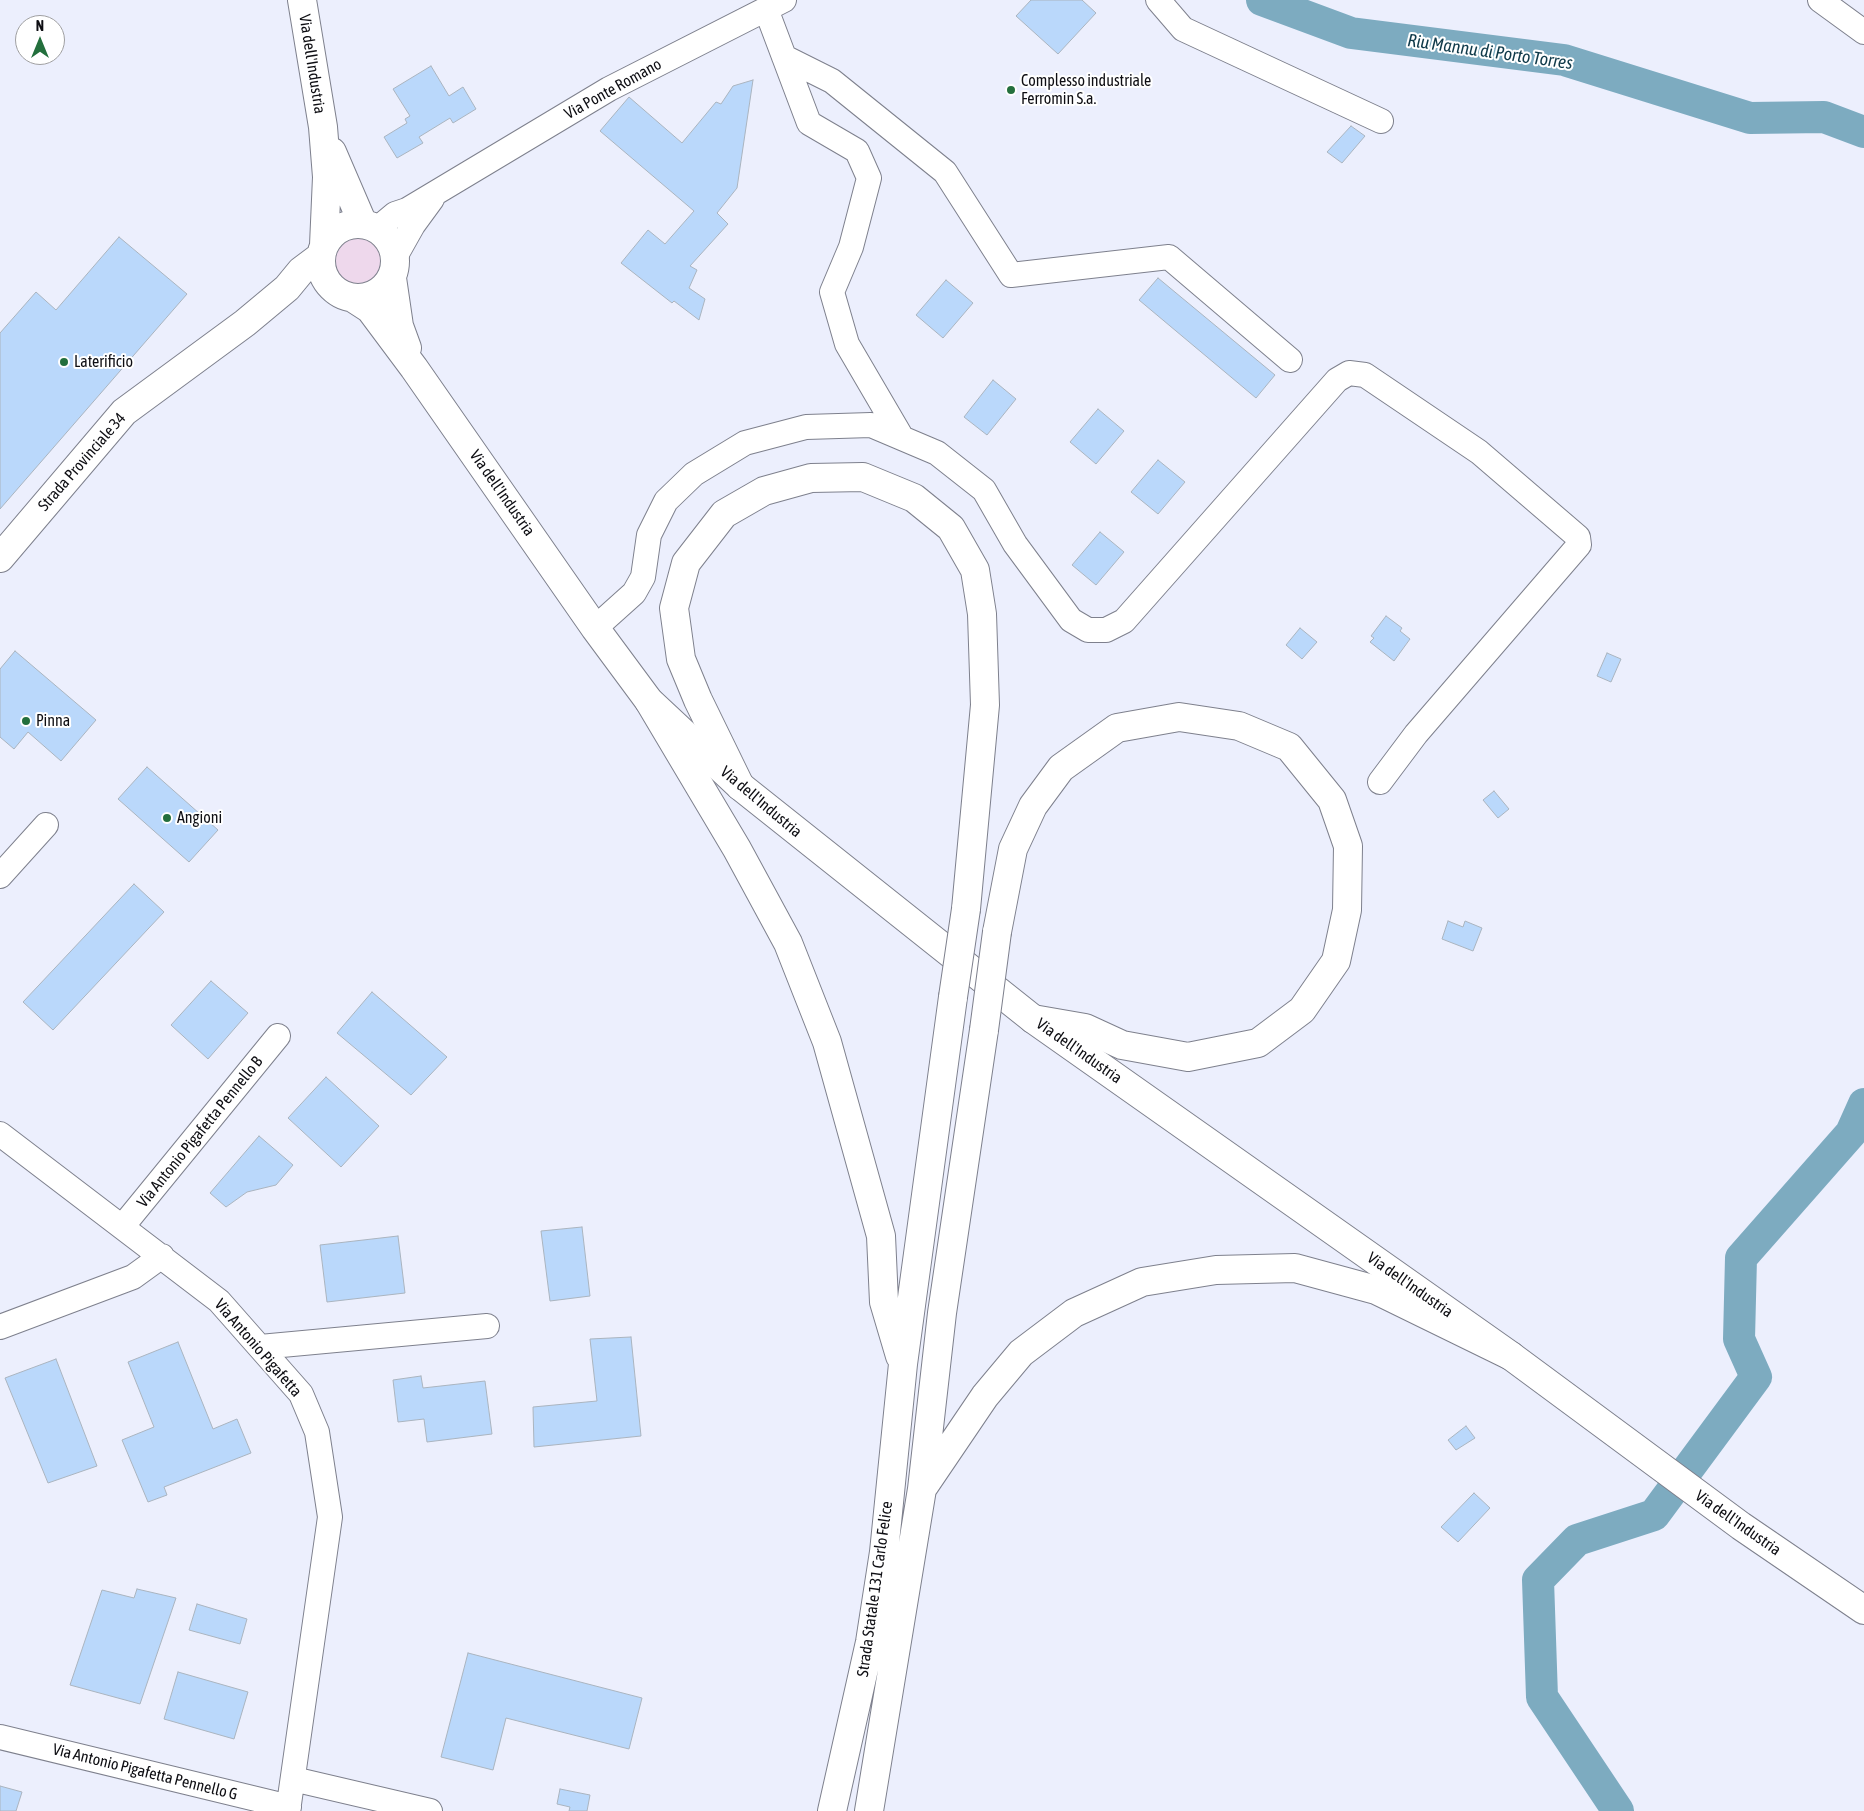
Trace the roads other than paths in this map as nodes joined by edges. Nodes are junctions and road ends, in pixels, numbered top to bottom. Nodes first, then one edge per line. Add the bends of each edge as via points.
1 (302, 0) edge
2 (1158, 0) edge
3 (1820, 0) edge
4 (775, 5) edge
5 (1864, 32) edge
6 (784, 58) junction
7 (1381, 121) dead end
8 (323, 127) junction
9 (446, 186) junction
10 (370, 227) junction
11 (323, 250) junction
12 (393, 268) junction
13 (347, 296) junction
14 (245, 322) junction
15 (1290, 360) dead end
16 (414, 368) junction
17 (902, 438) junction
18 (0, 558) edge
19 (595, 628) junction
20 (649, 701) junction
21 (1380, 782) dead end
22 (740, 786) junction
23 (46, 826) dead end
24 (0, 876) edge
25 (1033, 1019) junction
26 (278, 1036) dead end
27 (0, 1134) edge
28 (122, 1228) junction
29 (162, 1256) junction
30 (487, 1326) dead end
31 (0, 1327) edge
32 (260, 1348) junction
33 (1511, 1356) junction
34 (903, 1364) junction
35 (922, 1489) junction
36 (1864, 1610) edge
37 (0, 1736) edge
38 (293, 1779) junction
39 (289, 1809) edge
40 (430, 1811) edge
41 (832, 1811) edge
42 (869, 1811) edge

1 - 8 main road, Via dell'Industria
2 - 7 street via 1183,28
3 - 5 street
4 - 6 street
4 - 9 street, Via Ponte Romano via 609,89
6 - 15 street via 832,81 945,172 1011,275 1169,258
6 - 17 street via 809,123 858,151 869,178 851,247 832,292 847,344
8 - 10 main road, Via dell'Industria via 338,171
8 - 11 main road, Via dell'Industria via 327,177
9 - 10 street, Via Ponte Romano via 407,210
9 - 12 street, Via Ponte Romano via 427,203
10 - 11 main road via 354,224 336,231
10 - 12 main road via 389,241
11 - 13 main road via 323,274 334,289
11 - 14 main road via 287,288
12 - 13 main road via 379,292 371,296
12 - 16 main road, Via dell'Industria via 399,326
13 - 14 main road via 312,292 296,296
13 - 16 main road, Via dell'Industria via 370,309
14 - 18 main road, Strada Provinciale 34 via 124,412
16 - 19 main road, Via dell'Industria
17 - 19 street via 871,426 806,427 746,443 694,474 666,501 649,535 644,577 634,593
17 - 21 street via 937,453 984,490 1015,544 1072,620 1079,626 1097,631 1115,627 1124,621 1337,380 1349,373 1365,375 1479,452 1578,537 1579,546 1416,734
19 - 20 main road, Via dell'Industria
20 - 22 main road, Via dell'Industria
20 - 34 main road via 737,849 788,943 827,1042 881,1236 884,1302
22 - 25 main road, Via dell'Industria
22 - 34 main road, Strada Statale 131 Carlo Felice, bridge via 681,659 674,608 686,563 724,514 764,490 811,478 863,477 914,498 951,528 975,570 982,614 985,705 966,909
23 - 24 street
25 - 33 main road, Via dell'Industria
25 - 35 main road, Strada Statale 131 Carlo Felice, bridge via 1085,1028 1122,1045 1188,1057 1258,1043 1302,1010 1336,961 1347,910 1348,846 1332,800 1289,747 1238,726 1179,717 1118,728 1061,768 1033,806 1013,849 997,932 942,1313
26 - 28 street, Via Antonio Pigafetta Pennello B
27 - 28 street, Via Antonio Pigafetta
28 - 29 street, Via Antonio Pigafetta
29 - 31 street via 133,1277
29 - 32 street, Via Antonio Pigafetta via 219,1301
30 - 32 street
32 - 38 street, Via Antonio Pigafetta via 301,1394 317,1432 330,1517
33 - 35 main road via 1376,1290 1295,1268 1216,1270 1142,1282 1074,1312 1021,1353 985,1396
33 - 36 main road, Via dell'Industria via 1741,1526
34 - 41 main road, Strada Statale 131 Carlo Felice via 884,1552 870,1642
35 - 42 main road, Strada Statale 131 Carlo Felice
37 - 39 street, Via Antonio Pigafetta Pennello G
38 - 39 street, Via Antonio Pigafetta
38 - 40 street

